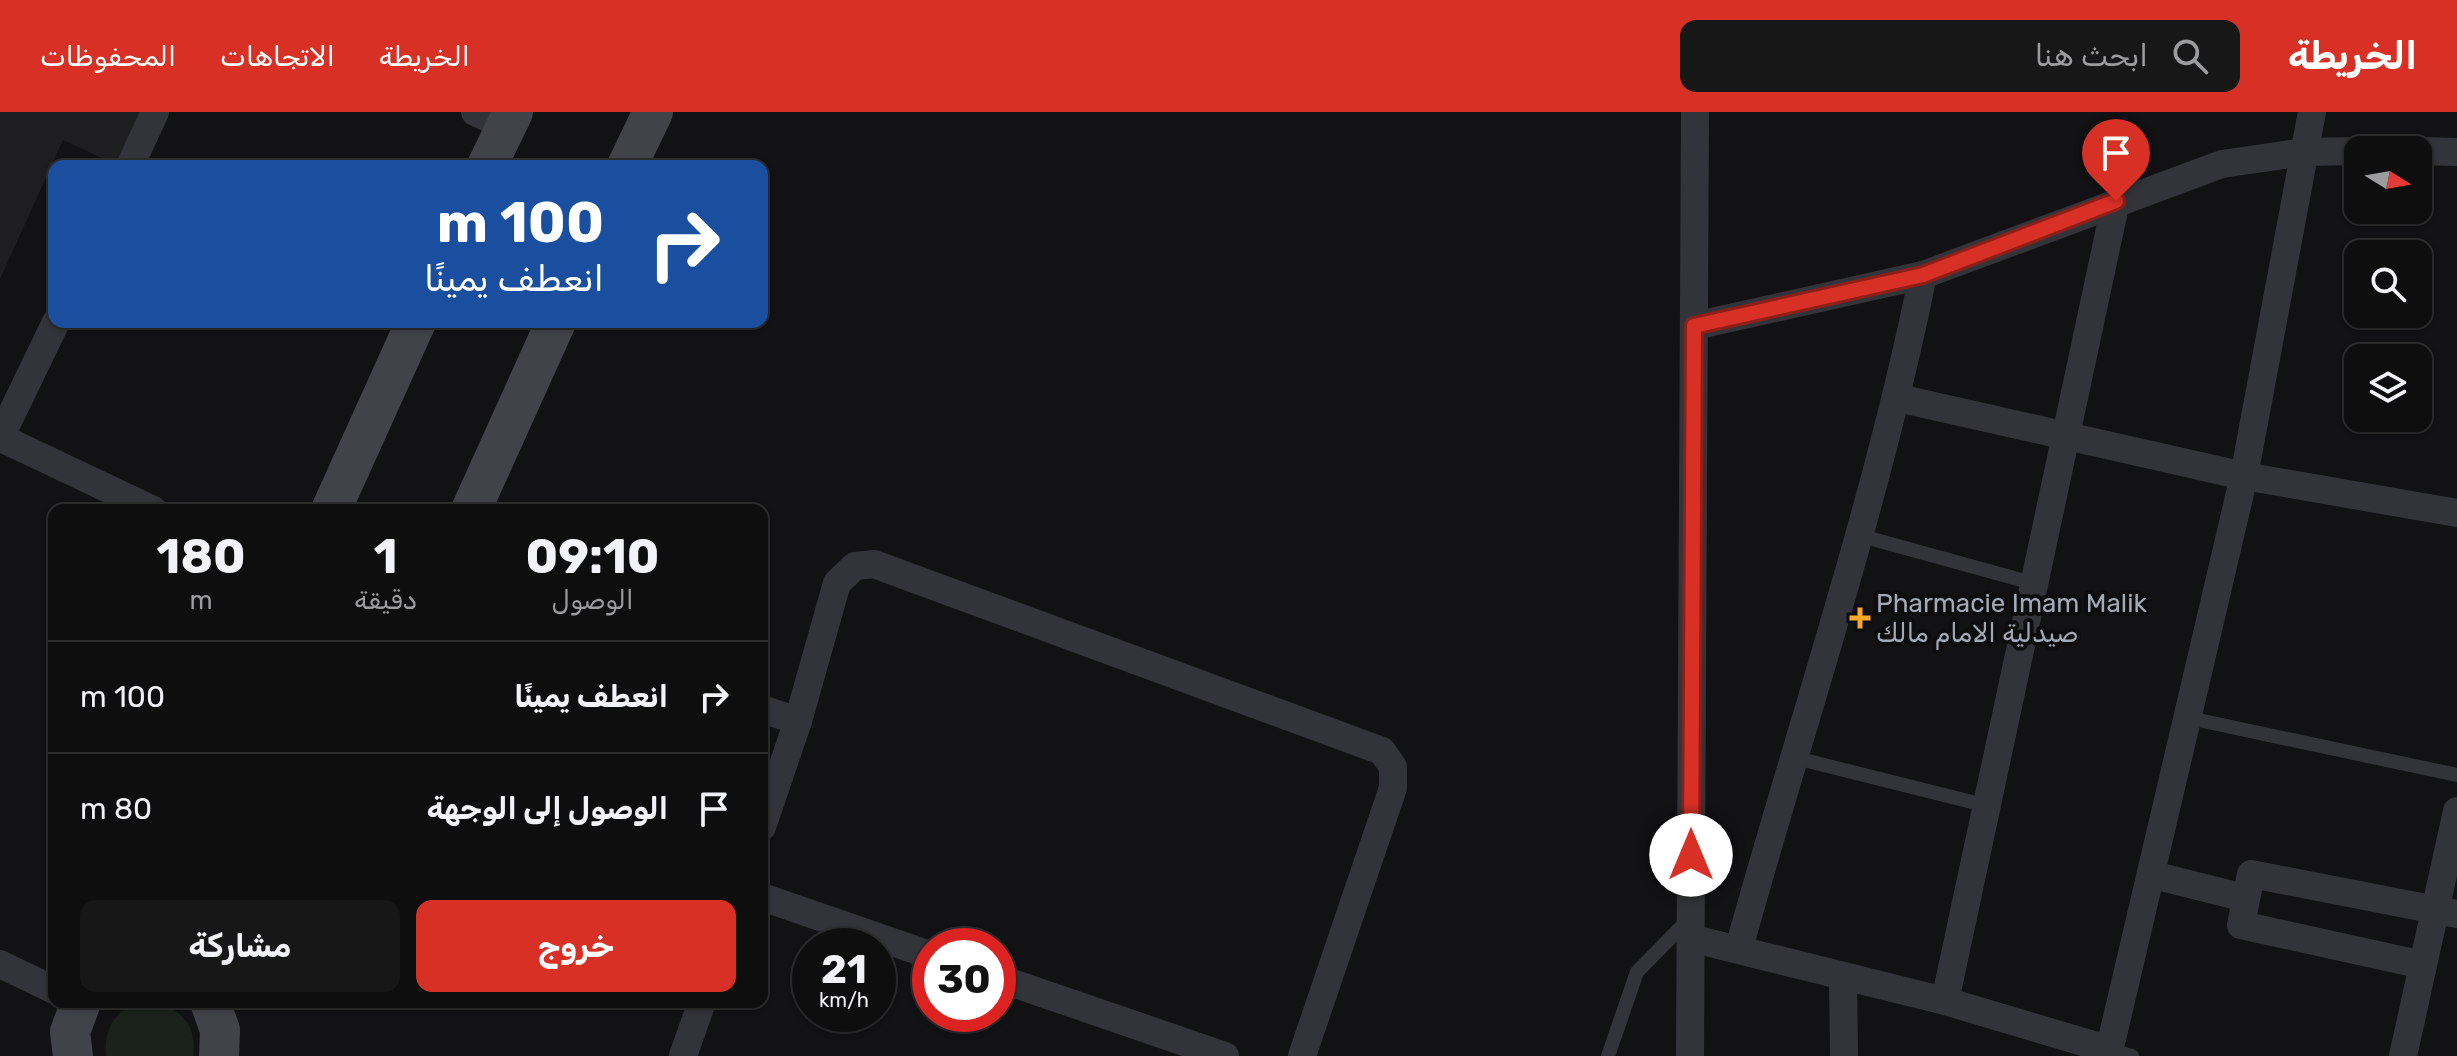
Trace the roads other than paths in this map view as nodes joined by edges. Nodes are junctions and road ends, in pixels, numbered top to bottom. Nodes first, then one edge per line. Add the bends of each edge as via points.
1 (155, 112) edge
2 (653, 112) edge
3 (1695, 112) edge
4 (2312, 112) edge
5 (498, 117) edge
6 (2344, 151) edge
7 (2432, 151) edge
8 (2304, 152) junction
9 (2457, 152) edge
10 (133, 160) edge
11 (488, 160) edge
12 (630, 160) edge
13 (2116, 201) junction
14 (1923, 275) junction
15 (1694, 326) junction
16 (53, 328) edge
17 (413, 328) edge
18 (553, 328) edge
19 (1898, 398) junction
20 (2068, 436) junction
21 (1, 438) edge
22 (2244, 476) junction
23 (140, 504) edge
24 (334, 504) edge
25 (474, 504) edge
26 (2457, 513) edge
27 (1858, 535) junction
28 (2036, 584) junction
29 (768, 711) edge
30 (2189, 718) junction
31 (798, 721) junction
32 (1791, 757) junction
33 (2457, 775) edge
34 (1988, 806) junction
35 (768, 809) edge
36 (2457, 811) edge
37 (2153, 875) junction
38 (2245, 898) junction
39 (768, 899) edge
40 (2446, 911) edge
41 (1690, 928) junction
42 (1739, 948) junction
43 (912, 949) edge
44 (0, 964) edge
45 (2423, 965) junction
46 (1843, 977) junction
47 (1016, 984) edge
48 (48, 987) edge
49 (1945, 1001) junction
50 (72, 1008) edge
51 (700, 1008) edge
52 (2117, 1054) edge
53 (73, 1056) edge
54 (683, 1056) edge
55 (1225, 1056) edge
56 (1302, 1056) edge
57 (1608, 1056) edge
58 (1690, 1056) edge
59 (1844, 1056) edge
60 (2403, 1056) edge

1 - 10 street
2 - 12 main road
3 - 15 street
4 - 8 street
5 - 11 main road
6 - 8 street
7 - 9 street
8 - 13 street via 2222,164
8 - 22 street
13 - 14 street
13 - 20 street
14 - 15 street
14 - 19 street
15 - 41 street
16 - 21 street
17 - 24 main road
18 - 25 main road
19 - 20 street
19 - 27 street
20 - 22 street
20 - 28 street
21 - 23 street
22 - 26 street
22 - 30 street
27 - 28 lane
27 - 32 street
28 - 34 street
29 - 31 street
30 - 33 lane
30 - 37 street
31 - 35 street
31 - 56 street via 837,583 855,566 874,564 1382,751 1393,767 1393,788
32 - 34 lane
32 - 42 street
34 - 49 street
36 - 40 street
37 - 38 street
37 - 52 street
38 - 40 street via 2251,874
38 - 45 street via 2241,925
39 - 43 street
40 - 45 street
41 - 42 street
41 - 57 lane via 1637,972
41 - 58 street
42 - 46 street
44 - 48 street
45 - 60 street
46 - 49 street
46 - 59 street
47 - 55 street
49 - 52 street
50 - 53 main road
51 - 54 street

